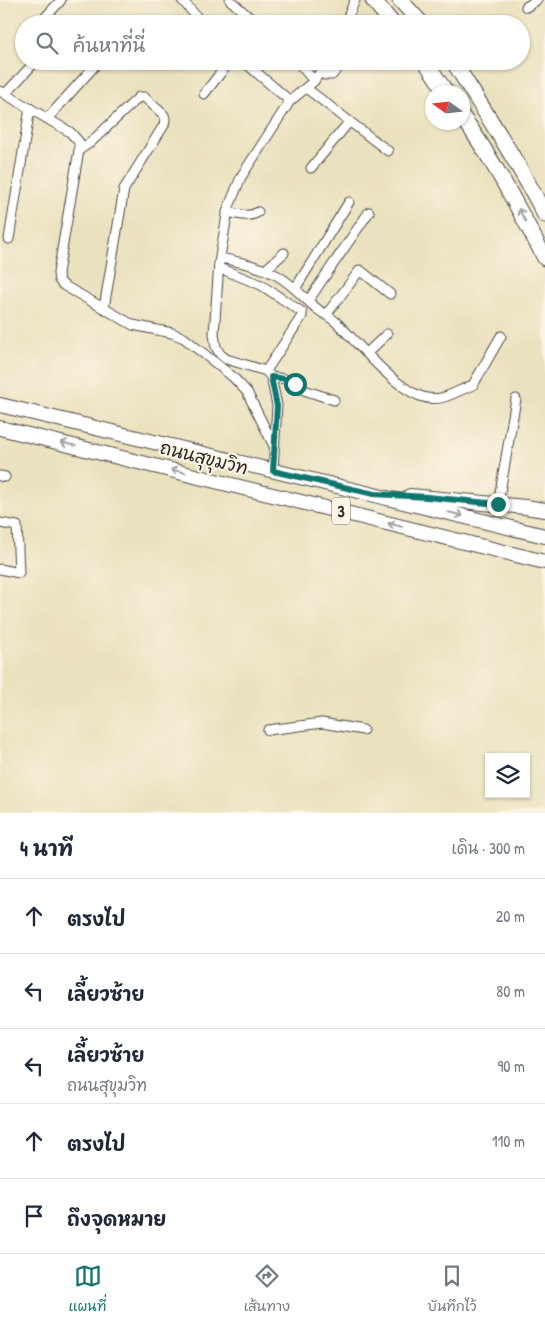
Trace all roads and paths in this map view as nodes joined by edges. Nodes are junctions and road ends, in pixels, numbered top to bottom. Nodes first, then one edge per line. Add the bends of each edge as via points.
1 (61, 0) edge
2 (182, 0) edge
3 (230, 0) edge
4 (355, 0) edge
5 (373, 0) edge
6 (400, 0) edge
7 (537, 0) edge
8 (526, 7) dead end
9 (47, 15) edge
10 (194, 15) edge
11 (247, 15) edge
12 (349, 15) edge
13 (386, 15) edge
14 (414, 15) edge
15 (26, 70) edge
16 (92, 70) edge
17 (223, 70) edge
18 (254, 70) edge
19 (305, 70) edge
20 (336, 70) edge
21 (431, 70) edge
22 (459, 70) edge
23 (320, 72) joint
24 (314, 81) junction
25 (441, 85) edge
26 (306, 88) junction
27 (3, 92) edge
28 (204, 94) dead end
29 (290, 101) junction
30 (30, 108) junction
31 (47, 119) junction
32 (349, 122) junction
33 (493, 124) junction
34 (470, 127) edge
35 (476, 135) junction
36 (79, 150) junction
37 (388, 151) dead end
38 (310, 168) dead end
39 (349, 202) dead end
40 (228, 212) junction
41 (258, 212) dead end
42 (369, 212) dead end
43 (545, 215) edge
44 (9, 239) dead end
45 (284, 253) dead end
46 (220, 258) junction
47 (545, 258) edge
48 (219, 268) junction
49 (265, 270) junction
50 (295, 289) junction
51 (390, 294) dead end
52 (308, 301) junction
53 (104, 308) junction
54 (326, 315) junction
55 (387, 334) dead end
56 (501, 336) dead end
57 (366, 353) junction
58 (269, 374) junction
59 (516, 399) dead end
60 (334, 400) dead end
61 (0, 405) edge
62 (0, 428) edge
63 (121, 434) junction
64 (274, 446) junction
65 (116, 455) junction
66 (273, 471) junction
67 (374, 494) junction
68 (498, 504) junction
69 (545, 510) edge
70 (0, 522) edge
71 (545, 536) edge
72 (545, 562) edge
73 (0, 569) edge
74 (268, 730) dead end
75 (363, 730) dead end

1 - 9 street
2 - 10 street
3 - 11 street
4 - 12 street
5 - 13 highway
6 - 14 highway
7 - 8 street
15 - 27 street
16 - 31 street
17 - 28 street
18 - 29 street
19 - 24 street
20 - 23 street via 332,75
21 - 25 highway
22 - 33 highway
23 - 24 street
24 - 26 street
26 - 29 street
26 - 32 street
27 - 30 street
29 - 40 street via 241,177
30 - 31 street
30 - 44 street
31 - 36 street via 76,137
32 - 37 street
32 - 38 street
33 - 35 highway
33 - 43 highway
34 - 35 highway
47 -> 35 highway
36 - 53 street via 58,273 63,285
36 - 53 street via 92,142 139,97 144,97 164,115 164,125 124,189
39 - 50 street
40 - 41 street via 249,216
40 - 46 street
42 - 52 street
45 - 49 street
46 - 48 street
46 - 49 street
48 - 58 street via 216,347 226,359
48 - 58 street via 261,285 302,312
49 - 50 street
50 - 52 street
51 - 54 street via 360,270
52 - 54 street
53 - 64 street via 133,325 184,338 233,377 248,392
54 - 57 street
55 - 57 street
56 - 57 street via 473,386 447,398 424,398 404,387
58 - 60 street
58 - 64 street via 277,406
59 - 68 street
61 - 63 main road, ถนนสุขุมวิท / 3
65 -> 62 main road, ถนนสุขุมวิท / 3
63 - 65 main road
63 - 66 main road, ถนนสุขุมวิท / 3
64 - 66 street
72 -> 65 main road, ถนนสุขุมวิท / 3
66 - 67 main road, ถนนสุขุมวิท / 3
67 - 68 main road
67 -> 71 main road, ถนนสุขุมวิท / 3
68 - 69 main road
70 - 73 street via 17,526 19,573
74 - 75 street via 322,723

